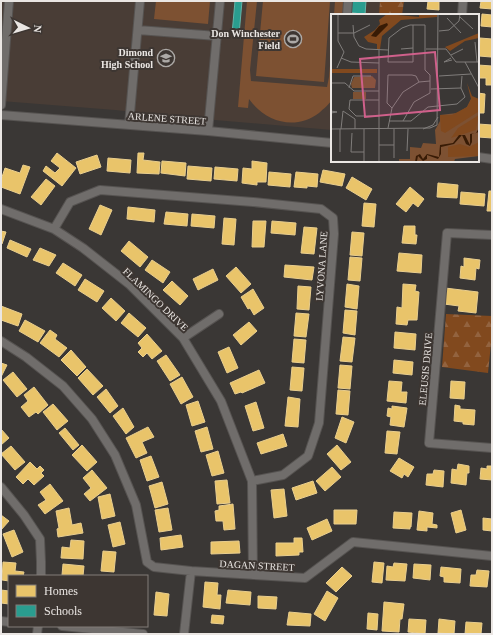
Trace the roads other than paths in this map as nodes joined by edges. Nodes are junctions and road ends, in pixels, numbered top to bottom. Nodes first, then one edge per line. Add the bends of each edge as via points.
1 (9, 1) edge
2 (140, 1) edge
3 (220, 1) edge
4 (348, 1) edge
5 (463, 1) edge
6 (347, 14) edge
7 (462, 14) edge
8 (138, 30) junction
9 (216, 36) junction
10 (1, 104) edge
11 (1, 115) edge
12 (130, 125) junction
13 (208, 131) junction
14 (331, 143) edge
15 (479, 158) edge
16 (492, 159) edge
17 (1, 209) edge
18 (54, 229) junction
19 (492, 235) edge
20 (219, 314) dead end
21 (183, 338) junction
22 (1, 341) edge
23 (492, 448) edge
24 (252, 481) junction
25 (1, 487) edge
26 (492, 556) edge
27 (191, 571) junction
28 (40, 575) edge
29 (253, 575) junction
30 (72, 627) edge
31 (142, 634) edge
32 (184, 634) edge

1 - 10 street
2 - 8 street
3 - 9 street
4 - 6 street
5 - 7 street
8 - 9 street
8 - 12 street
9 - 13 street
11 - 12 street, ARLENE STREET
12 - 13 street, ARLENE STREET
13 - 14 street, ARLENE STREET
15 - 16 street
17 - 18 street, FLAMINGO DRIVE
18 - 21 street, FLAMINGO DRIVE via 129,284
18 - 24 street, LYVONA LANE via 70,202 100,190 321,209 333,218 334,234 319,423 308,456 283,474
19 - 23 street, ELEUSIS DRIVE via 447,233 429,443
20 - 21 street
21 - 24 street, FLAMINGO DRIVE via 221,401
22 - 27 street, DAGAN STREET via 63,386 92,419 115,455 136,505 147,562 154,567
24 - 29 street, FLAMINGO DRIVE
25 - 28 street via 40,539
26 - 29 street, DAGAN STREET via 353,542 305,578
27 - 29 street, DAGAN STREET
27 - 32 street
30 - 31 street

